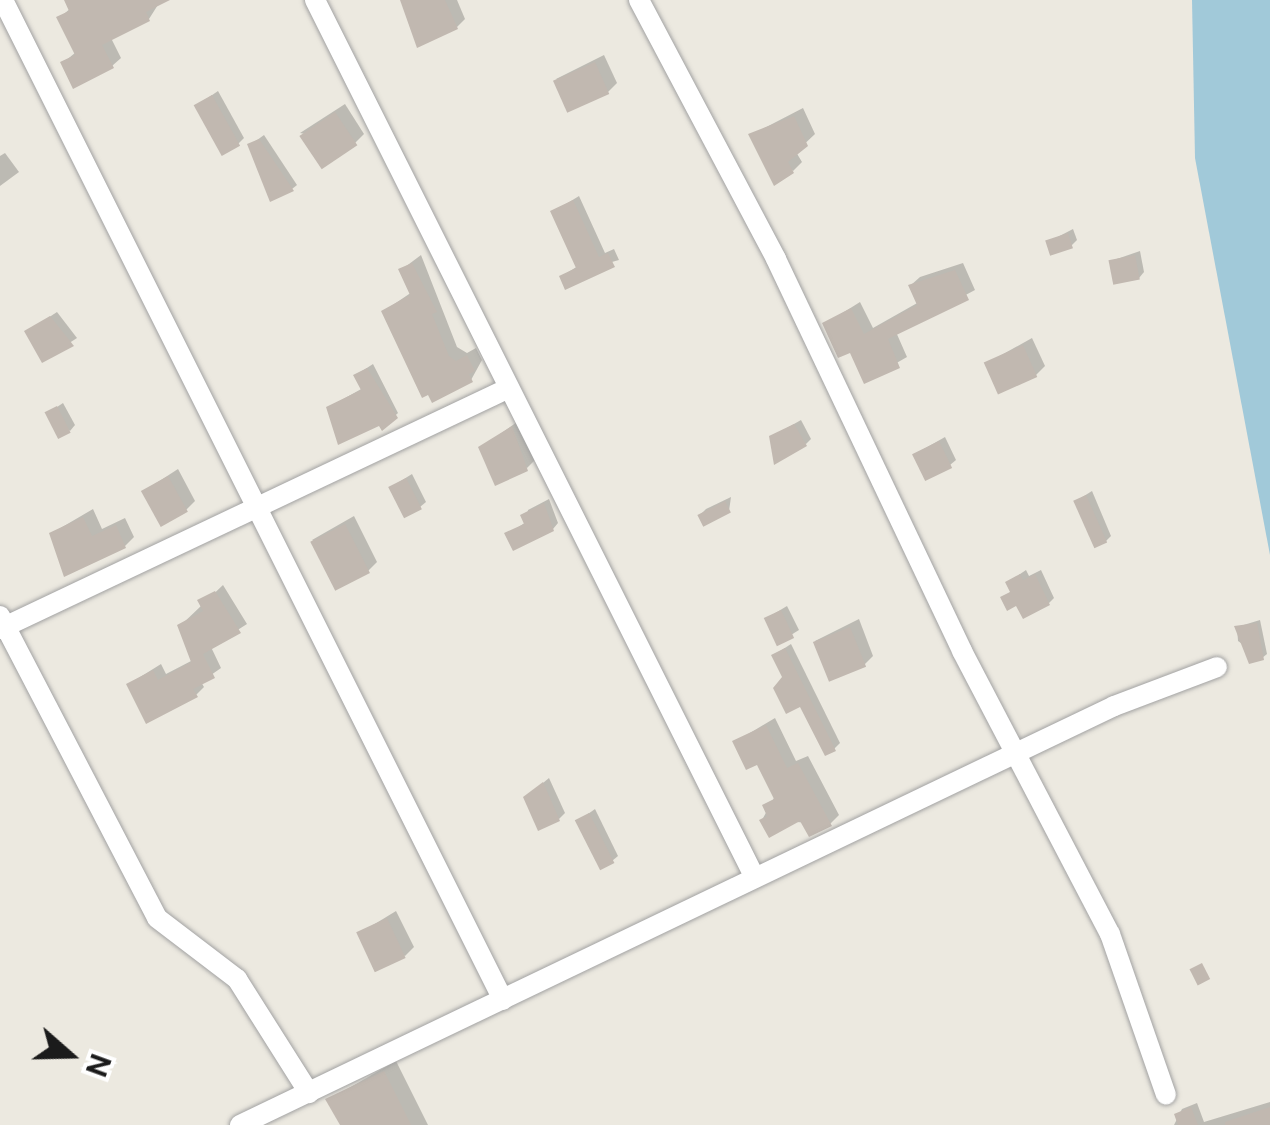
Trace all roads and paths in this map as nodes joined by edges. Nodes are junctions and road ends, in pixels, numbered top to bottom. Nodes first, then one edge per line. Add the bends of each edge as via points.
1 (3, 0) edge
2 (314, 0) edge
3 (639, 0) edge
4 (509, 388) junction
5 (256, 512) junction
6 (2, 624) edge
7 (1217, 667) dead end
8 (1018, 752) junction
9 (755, 878) junction
10 (503, 1000) junction
11 (309, 1094) junction
12 (1166, 1095) dead end
13 (240, 1125) edge

1 - 5 street
2 - 4 street
3 - 8 street via 776,259 962,651
4 - 5 street
4 - 9 street
5 - 6 street
5 - 10 street
6 - 11 street via 157,918 237,978
7 - 8 street
8 - 9 street
8 - 12 street via 1110,934
9 - 10 street
10 - 11 street
11 - 13 street

